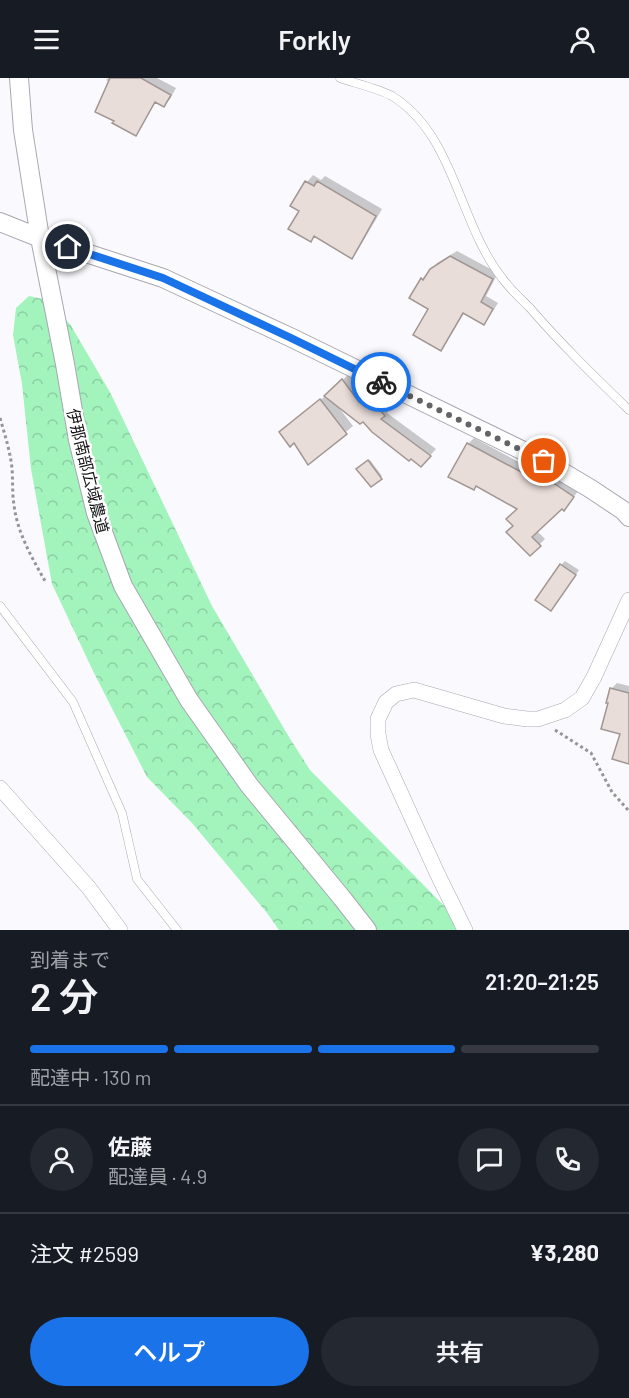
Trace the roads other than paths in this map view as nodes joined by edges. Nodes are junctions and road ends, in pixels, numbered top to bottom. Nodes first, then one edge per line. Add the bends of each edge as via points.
1 (19, 78) edge
2 (340, 78) edge
3 (0, 222) edge
4 (40, 238) junction
5 (629, 410) edge
6 (629, 517) edge
7 (629, 600) edge
8 (0, 606) edge
9 (0, 788) edge
10 (120, 930) edge
11 (177, 930) edge
12 (367, 930) edge
13 (465, 930) edge

1 - 4 street, 伊那南部広域農道
2 - 5 lane via 391,95 416,114 444,157 484,251 502,278
3 - 4 street
4 - 6 street via 163,278 286,335 544,461
4 - 12 street, 伊那南部広域農道 via 78,441 96,513 123,586 189,700 249,785
7 - 13 street via 582,698 566,710 526,719 414,690 396,694 386,702 378,719 381,750
8 - 11 lane via 73,702 122,813 137,879
9 - 10 street via 89,888

